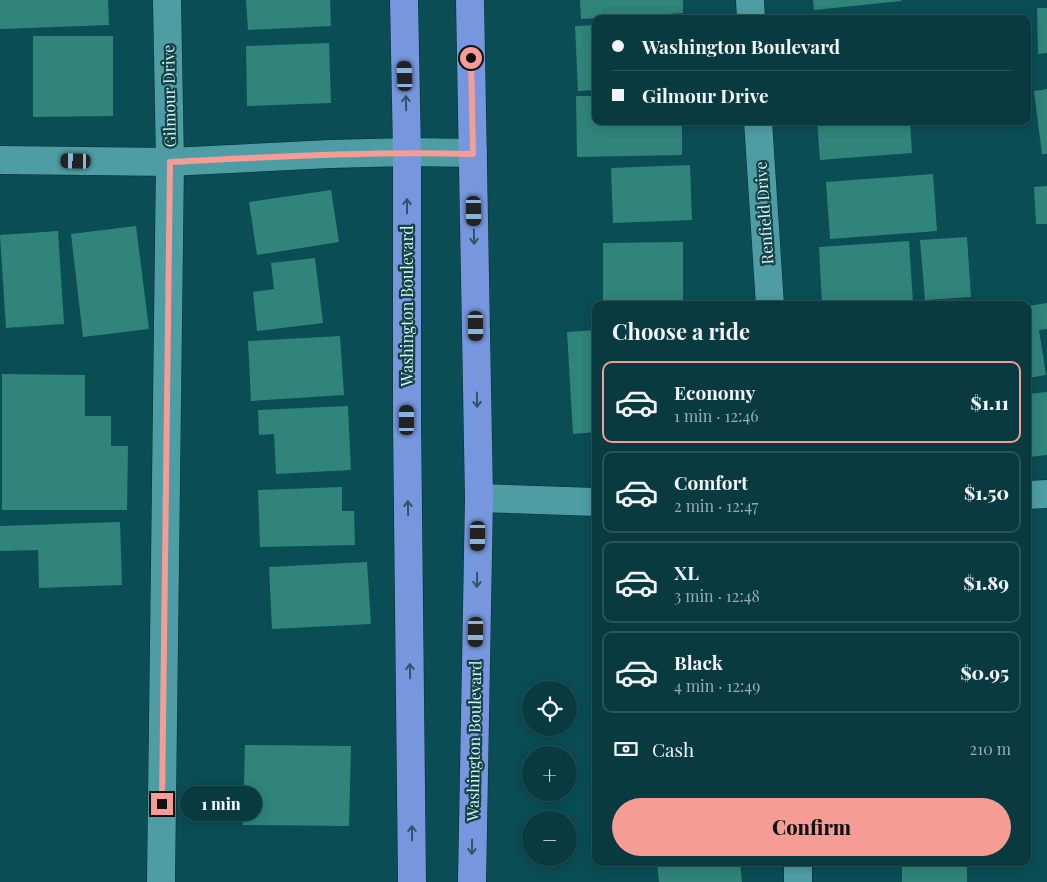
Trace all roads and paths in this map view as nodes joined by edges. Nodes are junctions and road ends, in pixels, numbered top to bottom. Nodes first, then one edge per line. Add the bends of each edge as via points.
1 (167, 0) edge
2 (404, 0) edge
3 (470, 0) edge
4 (750, 0) edge
5 (751, 15) edge
6 (758, 125) edge
7 (407, 152) junction
8 (473, 154) junction
9 (0, 160) edge
10 (170, 162) junction
11 (770, 301) edge
12 (1047, 494) edge
13 (1031, 495) edge
14 (478, 498) junction
15 (592, 502) edge
16 (798, 866) edge
17 (161, 882) edge
18 (412, 882) edge
19 (472, 882) edge
20 (798, 882) edge

1 - 10 street, Gilmour Drive
7 -> 2 highway, Washington Boulevard
3 - 8 highway, Washington Boulevard
4 - 5 street
6 - 11 street, Renfield Drive
7 - 8 street
7 - 10 street
18 -> 7 highway, Washington Boulevard
8 -> 14 highway, Washington Boulevard
9 - 10 street
10 - 17 street, Gilmour Drive
12 - 13 street
14 - 15 street
14 -> 19 highway, Washington Boulevard
16 - 20 street

